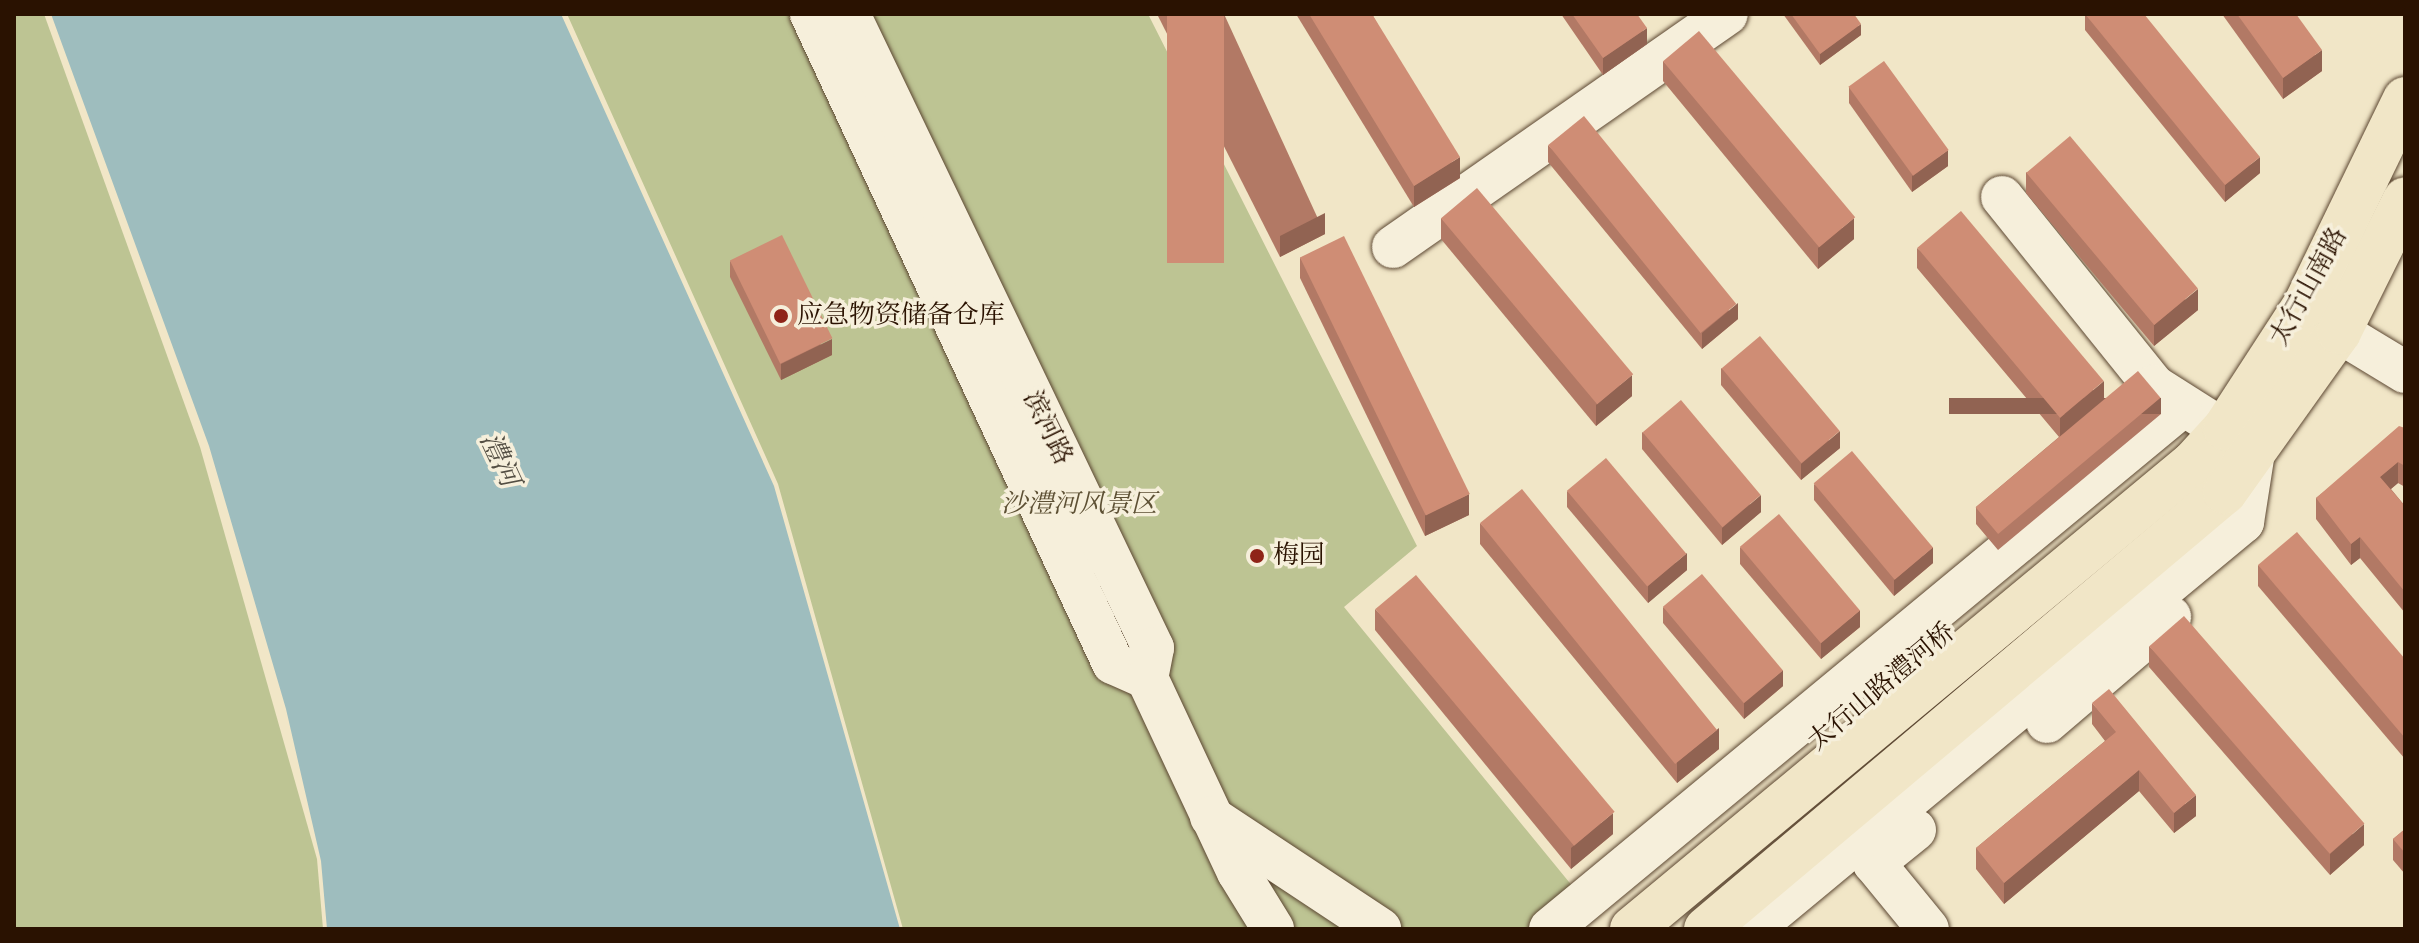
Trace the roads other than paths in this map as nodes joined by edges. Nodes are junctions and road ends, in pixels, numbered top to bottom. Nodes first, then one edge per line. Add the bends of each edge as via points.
1 (811, 14) edge
2 (849, 14) edge
3 (1727, 14) edge
4 (2405, 99) edge
5 (2002, 197) dead end
6 (2405, 199) edge
7 (1393, 247) dead end
8 (957, 280) junction
9 (2339, 332) junction
10 (2405, 372) edge
11 (2181, 439) junction
12 (2239, 443) junction
13 (2234, 507) junction
14 (1210, 817) junction
15 (1874, 863) junction
16 (1273, 929) edge
17 (1380, 929) edge
18 (1550, 929) edge
19 (1593, 929) edge
20 (1632, 929) edge
21 (1706, 929) edge
22 (1752, 929) edge
23 (1793, 929) edge
24 (1928, 929) edge

1 - 8 street
2 - 8 street, 滨河路
3 - 7 street
4 - 12 main road, 太行山南路
5 - 11 street via 2154,386
6 - 9 main road, 太行山南路
8 - 14 street, 滨河路 via 1153,648 1147,678
9 - 10 street
9 - 12 main road, 太行山南路
11 - 12 main road, 太行山南路
11 - 18 street
11 - 19 street, 太行山路澧河桥
11 - 20 main road, 太行山路澧河桥
12 - 13 main road, 太行山南路
12 - 15 street via 2267,508 2225,565 2123,660
13 - 21 main road
13 - 22 street
14 - 16 street, 滨河路
14 - 17 street
15 - 23 street
15 - 24 street

